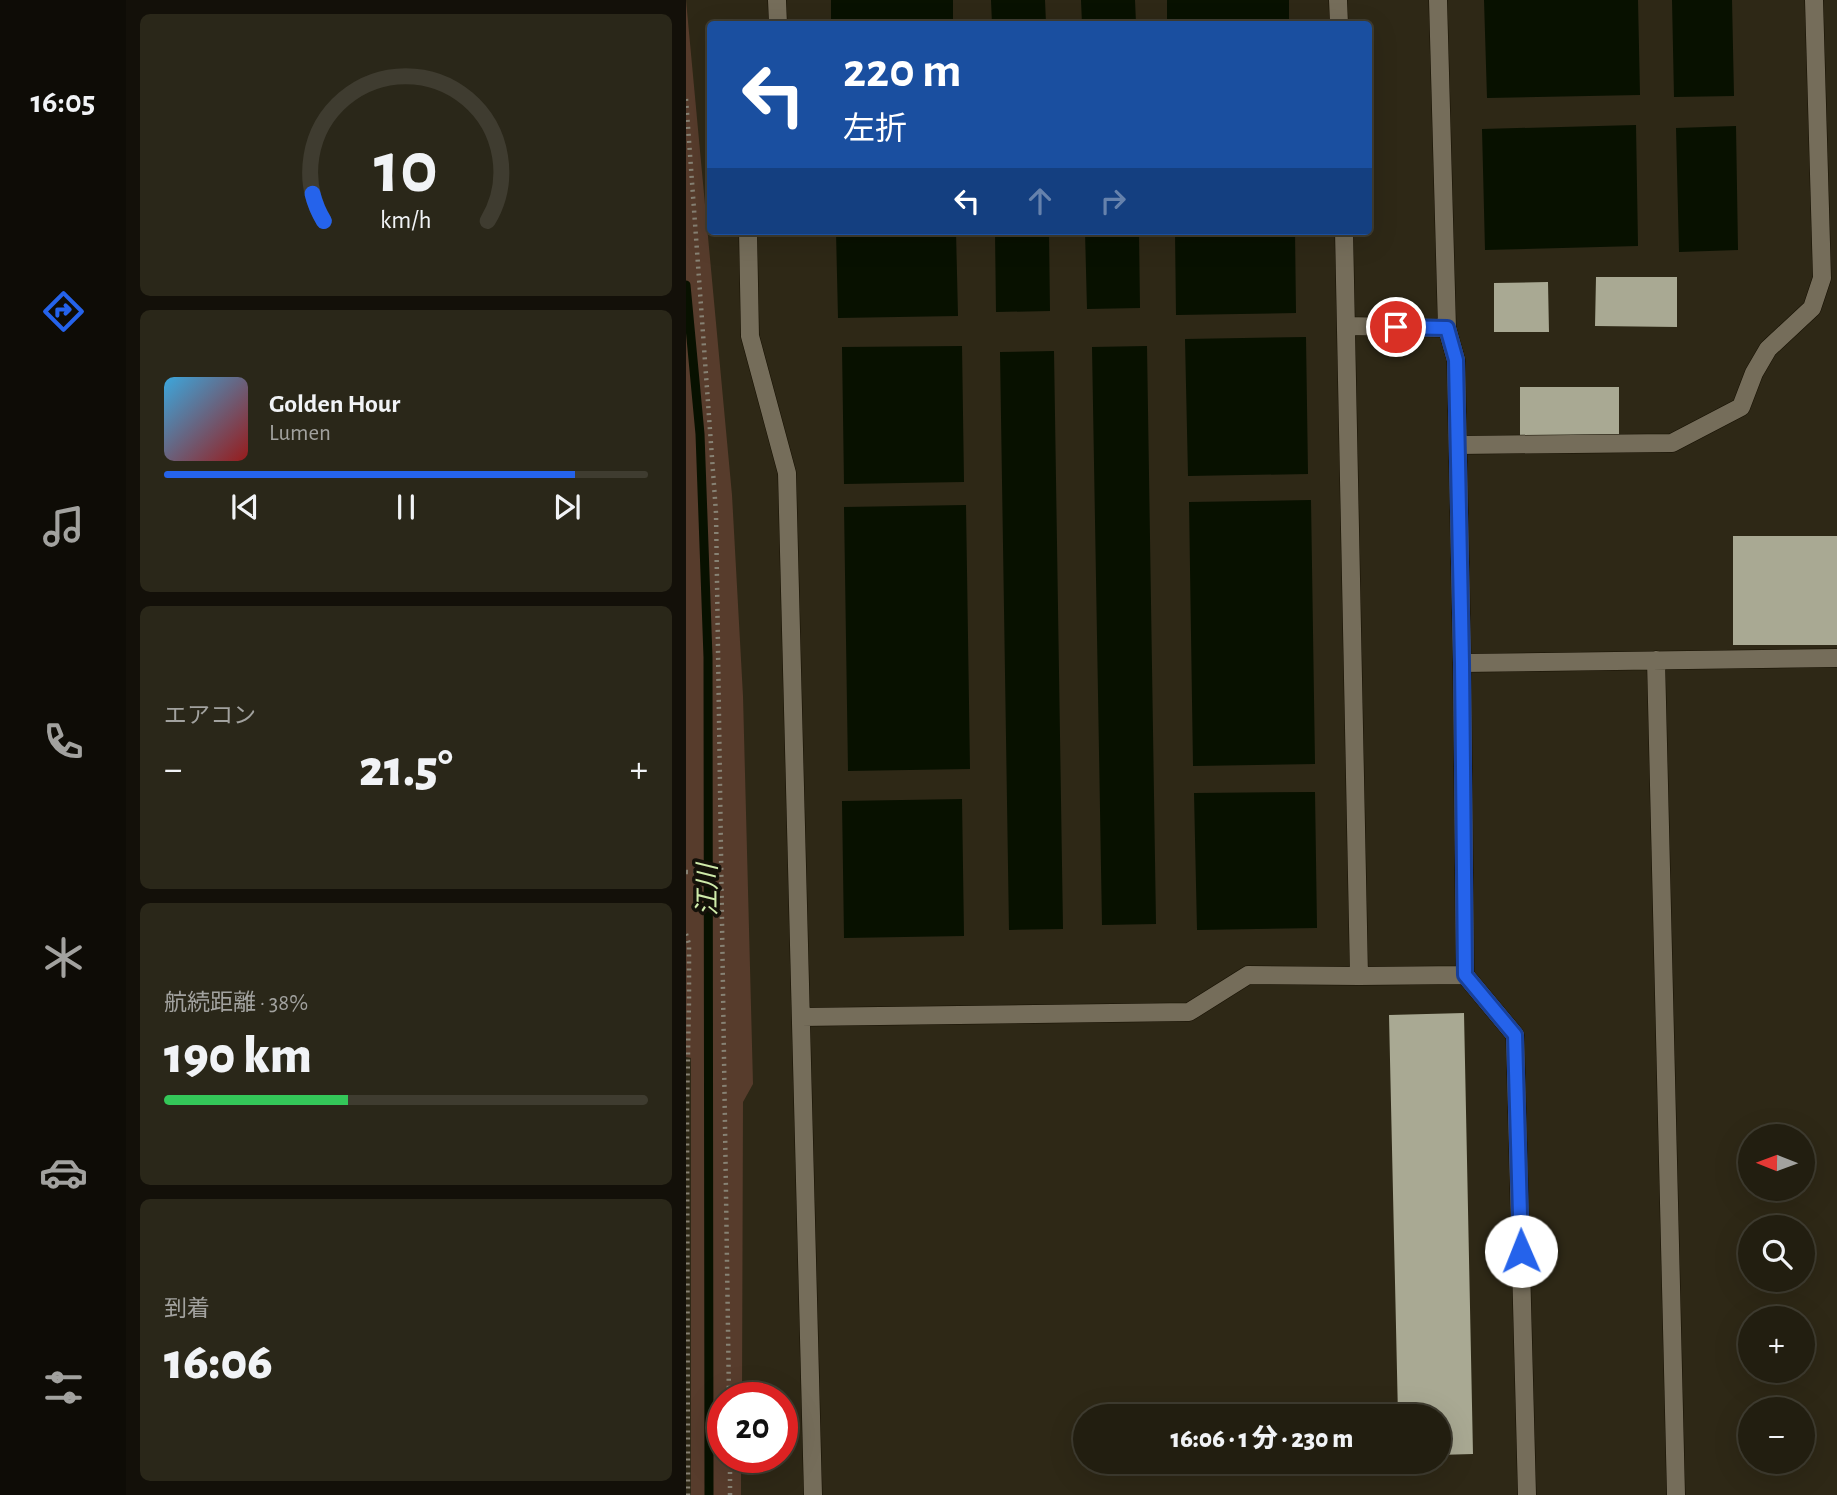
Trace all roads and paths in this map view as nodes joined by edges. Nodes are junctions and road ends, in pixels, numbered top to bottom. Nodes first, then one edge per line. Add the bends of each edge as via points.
1 (777, 0) edge
2 (1338, 0) edge
3 (1438, 0) edge
4 (1814, 0) edge
5 (778, 21) edge
6 (1339, 21) edge
7 (686, 99) edge
8 (748, 235) edge
9 (1343, 235) edge
10 (1346, 327) junction
11 (1447, 328) junction
12 (1458, 445) junction
13 (1837, 658) edge
14 (1656, 660) junction
15 (1462, 663) junction
16 (688, 872) edge
17 (719, 873) junction
18 (686, 934) edge
19 (1465, 975) junction
20 (1359, 976) junction
21 (801, 1017) junction
22 (729, 1382) edge
23 (730, 1473) edge
24 (688, 1495) edge
25 (730, 1495) edge
26 (813, 1495) edge
27 (1527, 1495) edge
28 (1676, 1495) edge

1 - 5 lane
2 - 6 lane
3 - 11 lane
4 - 12 lane via 1822,278 1812,308 1768,349 1741,407 1672,443
7 - 17 path via 716,513
8 - 21 lane via 750,336 787,473
9 - 10 lane
10 - 11 lane
10 - 20 lane
11 - 12 lane via 1456,360
12 - 15 lane
13 - 14 lane
14 - 15 lane
14 - 28 lane
15 - 19 lane
16 - 17 path
17 - 22 path
18 - 24 path
19 - 20 lane
19 - 27 lane via 1515,1035
20 - 21 lane via 1248,975 1189,1012
21 - 26 lane
23 - 25 path

